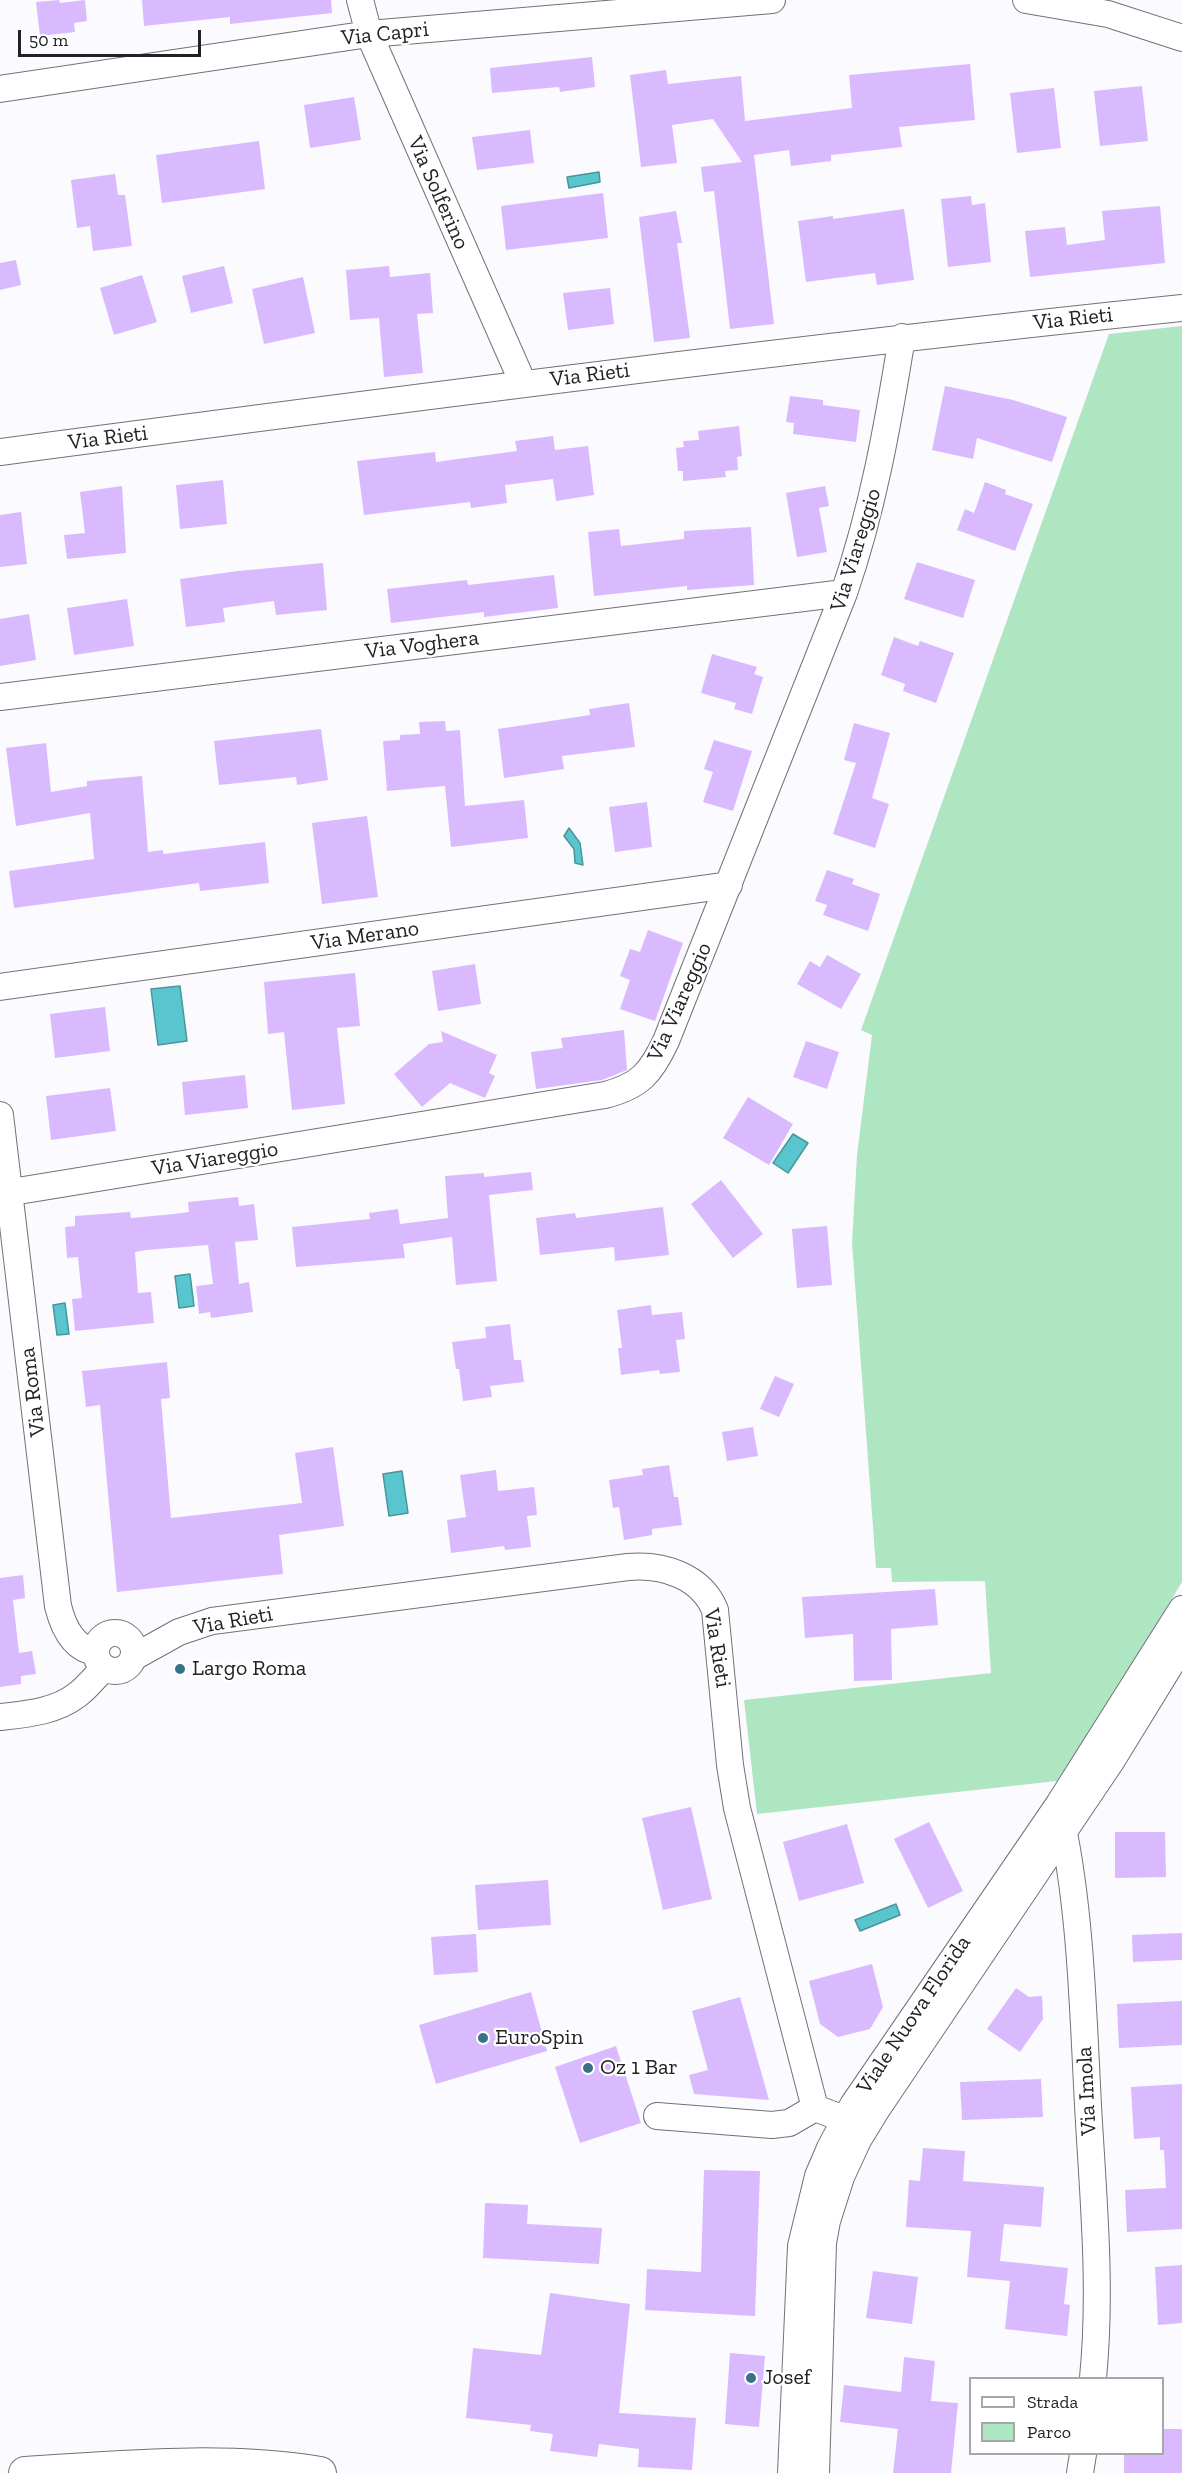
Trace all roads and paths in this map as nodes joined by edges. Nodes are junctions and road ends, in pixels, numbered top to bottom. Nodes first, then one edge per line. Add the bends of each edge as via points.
1 (360, 0) edge
2 (772, 0) edge
3 (1026, 0) edge
4 (369, 34) junction
5 (1182, 38) edge
6 (0, 89) edge
7 (1182, 308) edge
8 (902, 337) junction
9 (523, 383) junction
10 (0, 452) edge
11 (844, 593) junction
12 (0, 697) edge
13 (729, 885) junction
14 (0, 987) edge
15 (0, 1115) edge
16 (5, 1193) edge
17 (1182, 1609) edge
18 (1182, 1646) edge
19 (100, 1660) junction
20 (0, 1717) edge
21 (1059, 1804) junction
22 (1064, 1832) junction
23 (815, 2108) junction
24 (657, 2116) dead end
25 (844, 2119) junction
26 (1093, 2377) edge
27 (1083, 2455) edge
28 (25, 2473) edge
29 (320, 2473) edge
30 (791, 2473) edge
31 (816, 2473) edge
32 (1080, 2473) edge

1 - 4 street, Via Solferino
2 - 4 street, Via Capri
3 - 5 street via 1108,14
4 - 6 street, Via Capri
4 - 9 street, Via Solferino
7 - 8 street, Via Rieti
8 - 9 street, Via Rieti
8 - 11 street, Via Viareggio via 880,469
9 - 10 street, Via Rieti
11 - 12 street, Via Voghera
11 - 13 street, Via Viareggio
13 - 14 street, Via Merano
13 - 16 street, Via Viareggio via 660,1054 646,1074 629,1088
15 - 16 street, Via Roma
16 - 19 street, Via Roma via 58,1606 73,1638
17 - 21 street, Viale Nuova Florida
18 - 22 street, Viale Nuova Florida
19 - 20 street via 77,1696 41,1712
19 - 23 street, Via Rieti via 100,1640 117,1633 129,1639 134,1657 179,1632 212,1621 628,1567 660,1568 692,1581 715,1610 737,1808
21 - 22 street, Via Imola
21 - 25 street, Viale Nuova Florida
22 - 26 street, Via Imola via 1079,1944 1096,2241
22 - 31 street, Viale Nuova Florida via 877,2109 841,2177 827,2221 821,2264
23 - 24 street via 789,2123 772,2125
23 - 25 street
25 - 30 street, Viale Nuova Florida via 818,2176 801,2246
27 - 32 street
28 - 29 main road via 248,2464

